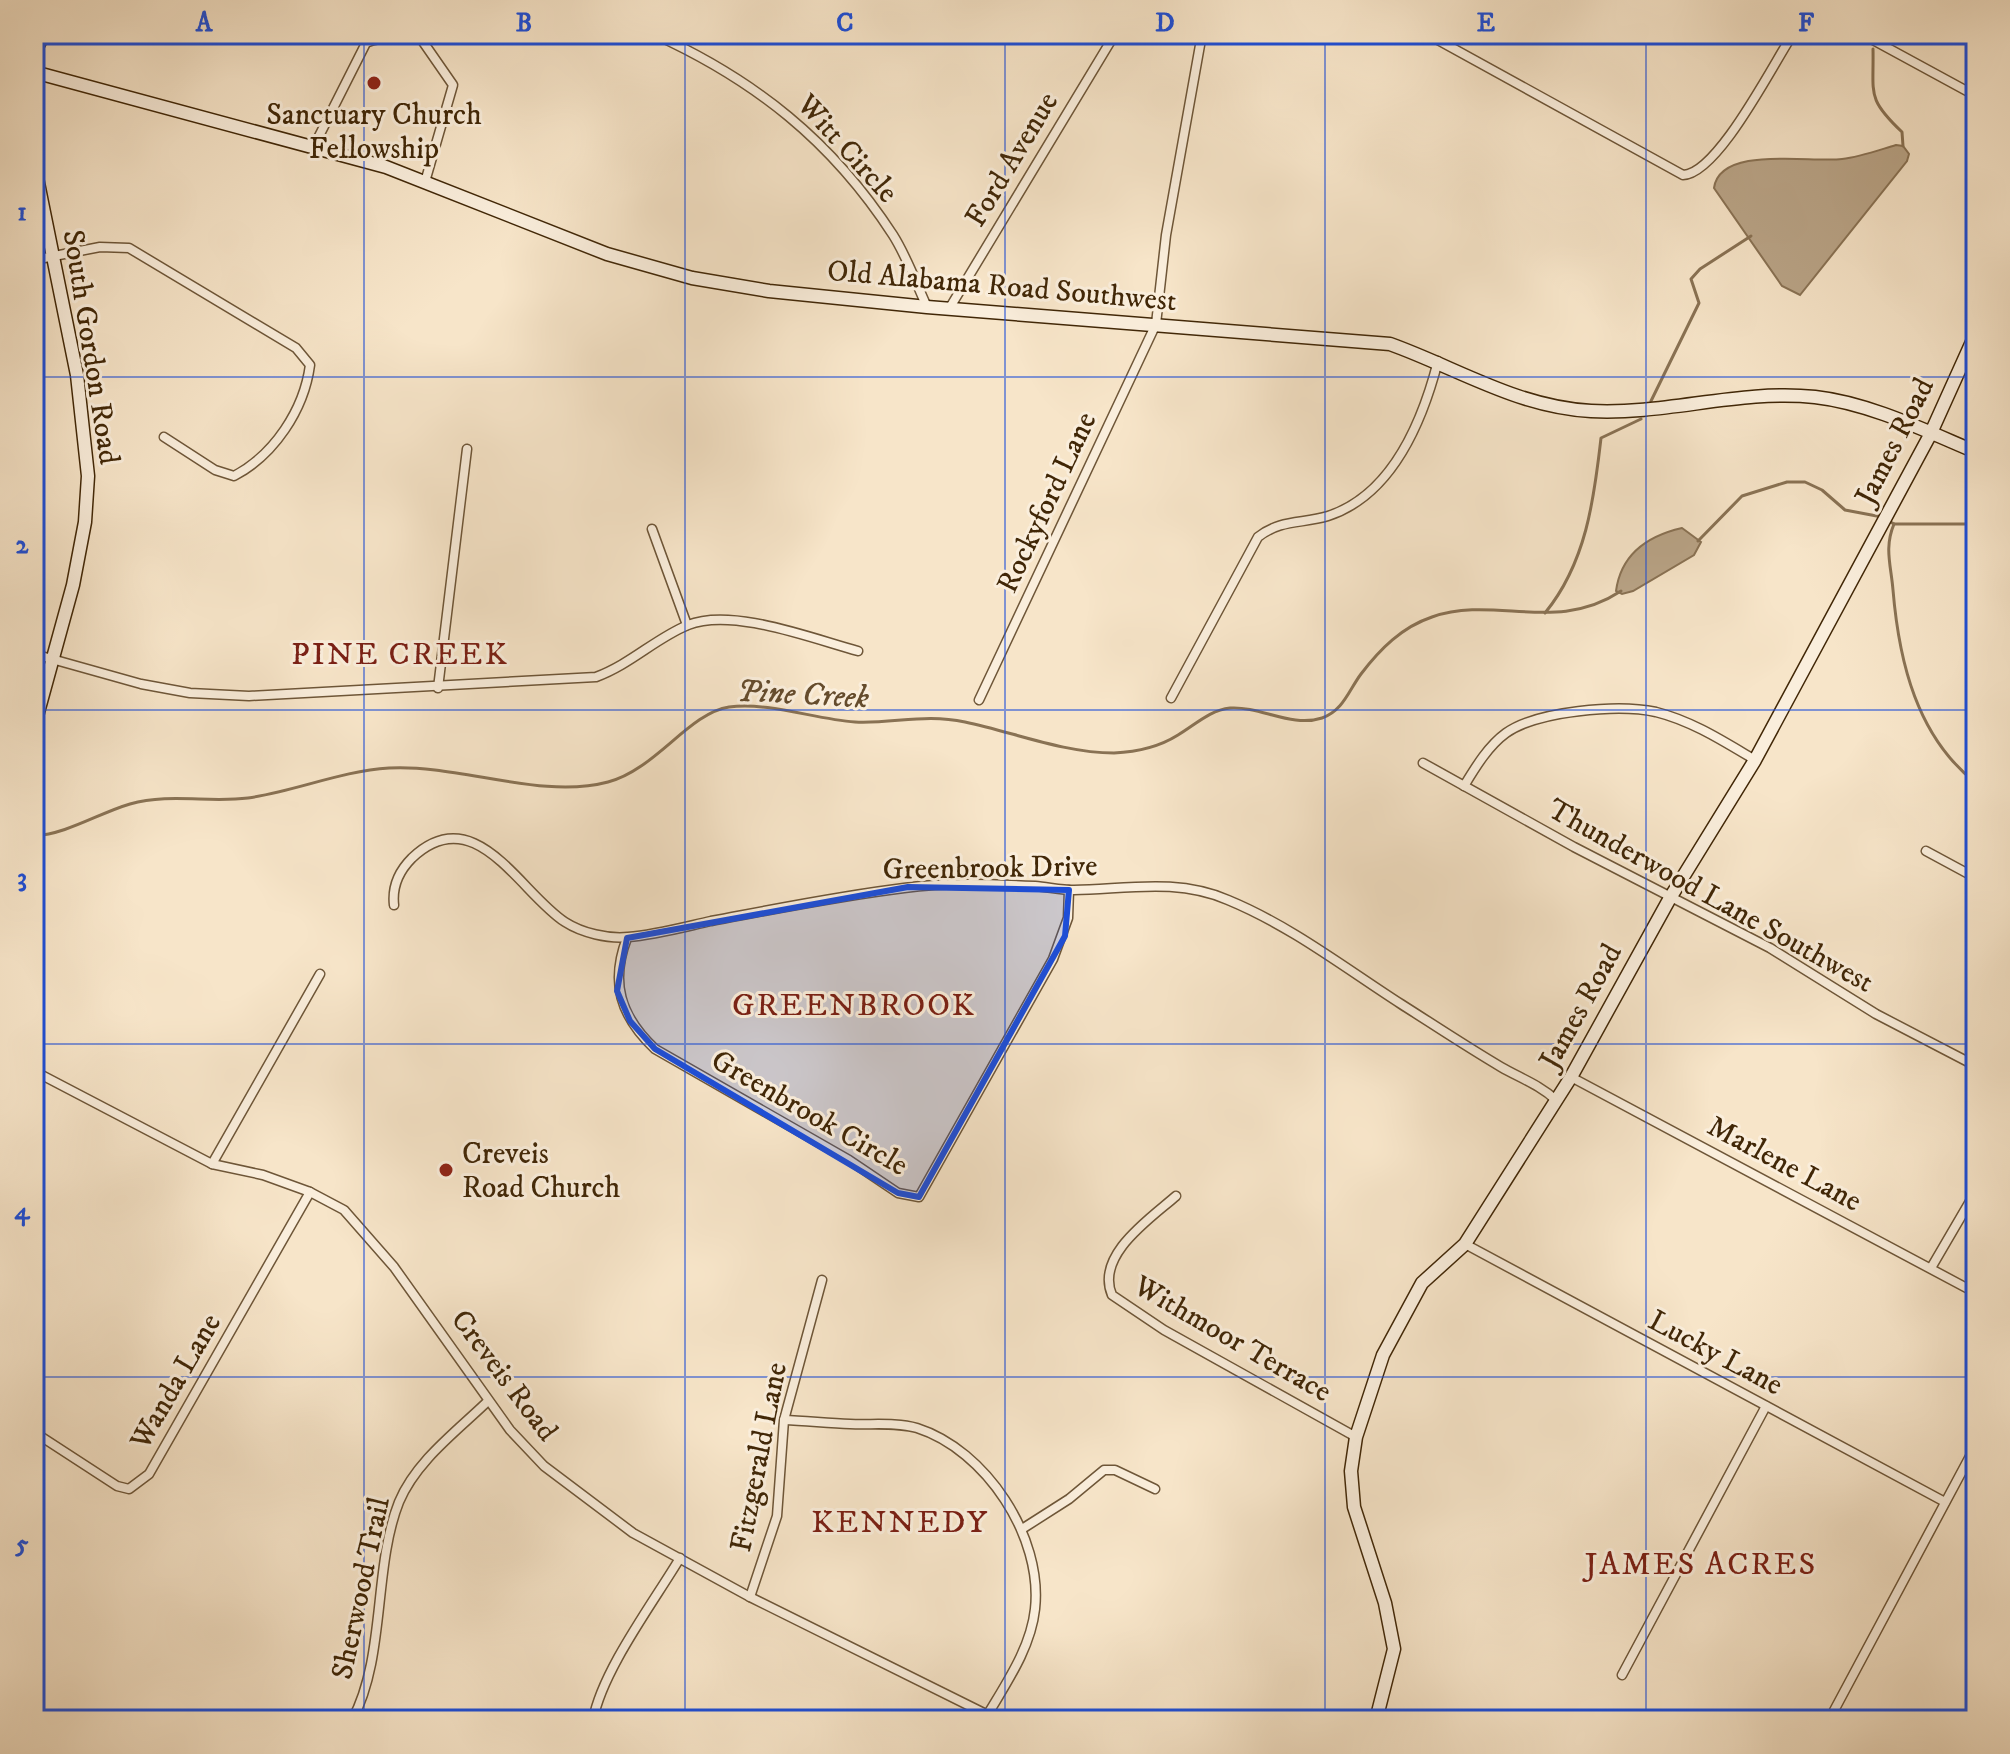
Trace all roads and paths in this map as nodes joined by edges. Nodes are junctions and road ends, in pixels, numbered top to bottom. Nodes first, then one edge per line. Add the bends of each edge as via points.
1 (44, 34) edge
2 (654, 34) edge
3 (1115, 34) edge
4 (1202, 34) edge
5 (1427, 34) edge
6 (1793, 34) edge
7 (1862, 34) edge
8 (421, 35) edge
9 (34, 53) edge
10 (34, 72) edge
11 (1976, 96) edge
12 (313, 148) junction
13 (34, 163) edge
14 (425, 182) junction
15 (55, 258) junction
16 (34, 260) edge
17 (927, 307) junction
18 (949, 309) junction
19 (1156, 324) junction
20 (1976, 333) edge
21 (1438, 361) junction
22 (1930, 435) junction
23 (164, 437) dead end
24 (467, 449) dead end
25 (1976, 452) edge
26 (652, 529) dead end
27 (687, 625) junction
28 (858, 651) dead end
29 (34, 654) edge
30 (54, 661) junction
31 (438, 688) junction
32 (1171, 698) dead end
33 (979, 700) dead end
34 (34, 727) edge
35 (1755, 760) junction
36 (1423, 763) dead end
37 (1464, 786) junction
38 (1926, 851) dead end
39 (1976, 878) edge
40 (1069, 890) junction
41 (1670, 898) junction
42 (394, 905) dead end
43 (627, 938) junction
44 (320, 974) dead end
45 (1976, 1066) edge
46 (34, 1071) edge
47 (1571, 1077) junction
48 (1556, 1100) junction
49 (212, 1164) junction
50 (1976, 1191) edge
51 (310, 1192) junction
52 (1176, 1196) dead end
53 (1465, 1244) junction
54 (1931, 1268) junction
55 (822, 1280) dead end
56 (1976, 1293) edge
57 (488, 1401) junction
58 (1766, 1406) junction
59 (784, 1420) junction
60 (34, 1432) edge
61 (1356, 1437) junction
62 (1976, 1445) edge
63 (1155, 1489) dead end
64 (1945, 1502) junction
65 (1022, 1529) junction
66 (680, 1558) junction
67 (750, 1597) junction
68 (1622, 1675) dead end
69 (988, 1714) junction
70 (352, 1720) edge
71 (593, 1720) edge
72 (998, 1720) edge
73 (1376, 1720) edge
74 (1829, 1720) edge

1 - 9 street
2 - 17 street, Witt Circle via 728,71 807,131 853,180 894,237
3 - 18 street, Ford Avenue
4 - 19 street, Rockyford Lane via 1166,235
5 - 6 street via 1683,175 1701,168 1723,144
7 - 11 street
8 - 12 street via 366,43
8 - 14 street via 453,85
10 - 12 street, Old Alabama Road Southwest
12 - 14 street, Old Alabama Road Southwest
13 - 15 street, South Gordon Road
14 - 17 street, Old Alabama Road Southwest via 648,268 769,291
15 - 16 street
15 - 23 street via 100,247 129,248 296,348 310,365 308,383 283,435 252,467 234,476 215,470
15 - 30 street, South Gordon Road via 86,431 88,476 85,522
17 - 18 street, Old Alabama Road Southwest
18 - 19 street, Old Alabama Road Southwest
19 - 21 street, Old Alabama Road Southwest via 1362,340
19 - 33 street, Rockyford Lane
20 - 22 street, James Road
21 - 22 street, Old Alabama Road Southwest via 1485,386 1548,406 1657,410 1815,397 1856,405
21 - 32 street via 1410,434 1379,486 1346,510 1283,522 1258,537
22 - 25 street, Old Alabama Road Southwest
22 - 35 street, James Road
24 - 31 street
26 - 27 street
27 - 28 street via 728,619
27 - 31 street via 596,677
29 - 30 street
30 - 31 street via 190,693 291,696
30 - 34 street, South Gordon Road
35 - 37 street via 1707,730 1655,712 1607,709 1542,719 1505,734
35 - 41 street, James Road
36 - 37 street, Thunderwood Lane Southwest
37 - 41 street, Thunderwood Lane Southwest
38 - 39 street
40 - 43 street, Greenbrook Drive via 908,887
40 - 43 street, Greenbrook Circle via 1065,936 919,1197 898,1193 655,1049 630,1021 617,991
40 - 48 street, Greenbrook Drive via 1140,884 1227,899 1331,956
41 - 45 street, Thunderwood Lane Southwest via 1770,948 1876,1014
41 - 47 street, James Road
42 - 43 street, Greenbrook Drive via 392,891 415,855 436,843 460,840 498,857 565,922 581,931
44 - 49 street
46 - 49 street, Creveis Road
47 - 48 street, James Road
47 - 54 street, Marlene Lane
48 - 53 street, James Road
49 - 51 street, Creveis Road
50 - 54 street
51 - 57 street, Creveis Road via 344,1210 367,1233
51 - 60 street, Wanda Lane via 140,1484 129,1489 117,1486
52 - 61 street, Withmoor Terrace via 1137,1229 1118,1255 1109,1277 1112,1295 1164,1330
53 - 58 street, Lucky Lane
53 - 61 street, James Road via 1413,1297 1383,1355
54 - 56 street, Marlene Lane
55 - 59 street, Fitzgerald Lane
57 - 66 street, Creveis Road via 544,1466 633,1533
57 - 70 street, Sherwood Trail via 429,1458 399,1501 377,1627
58 - 64 street, Lucky Lane
58 - 68 street
59 - 65 street via 913,1427 938,1436 968,1458
59 - 67 street, Fitzgerald Lane via 777,1516
61 - 73 street, James Road via 1351,1471 1354,1507 1394,1649
62 - 64 street
63 - 65 street via 1104,1470
64 - 74 street
65 - 69 street via 1032,1559 1035,1611 1016,1665
66 - 67 street, Creveis Road
66 - 71 street via 611,1673
67 - 69 street, Creveis Road
69 - 72 street, Creveis Road

